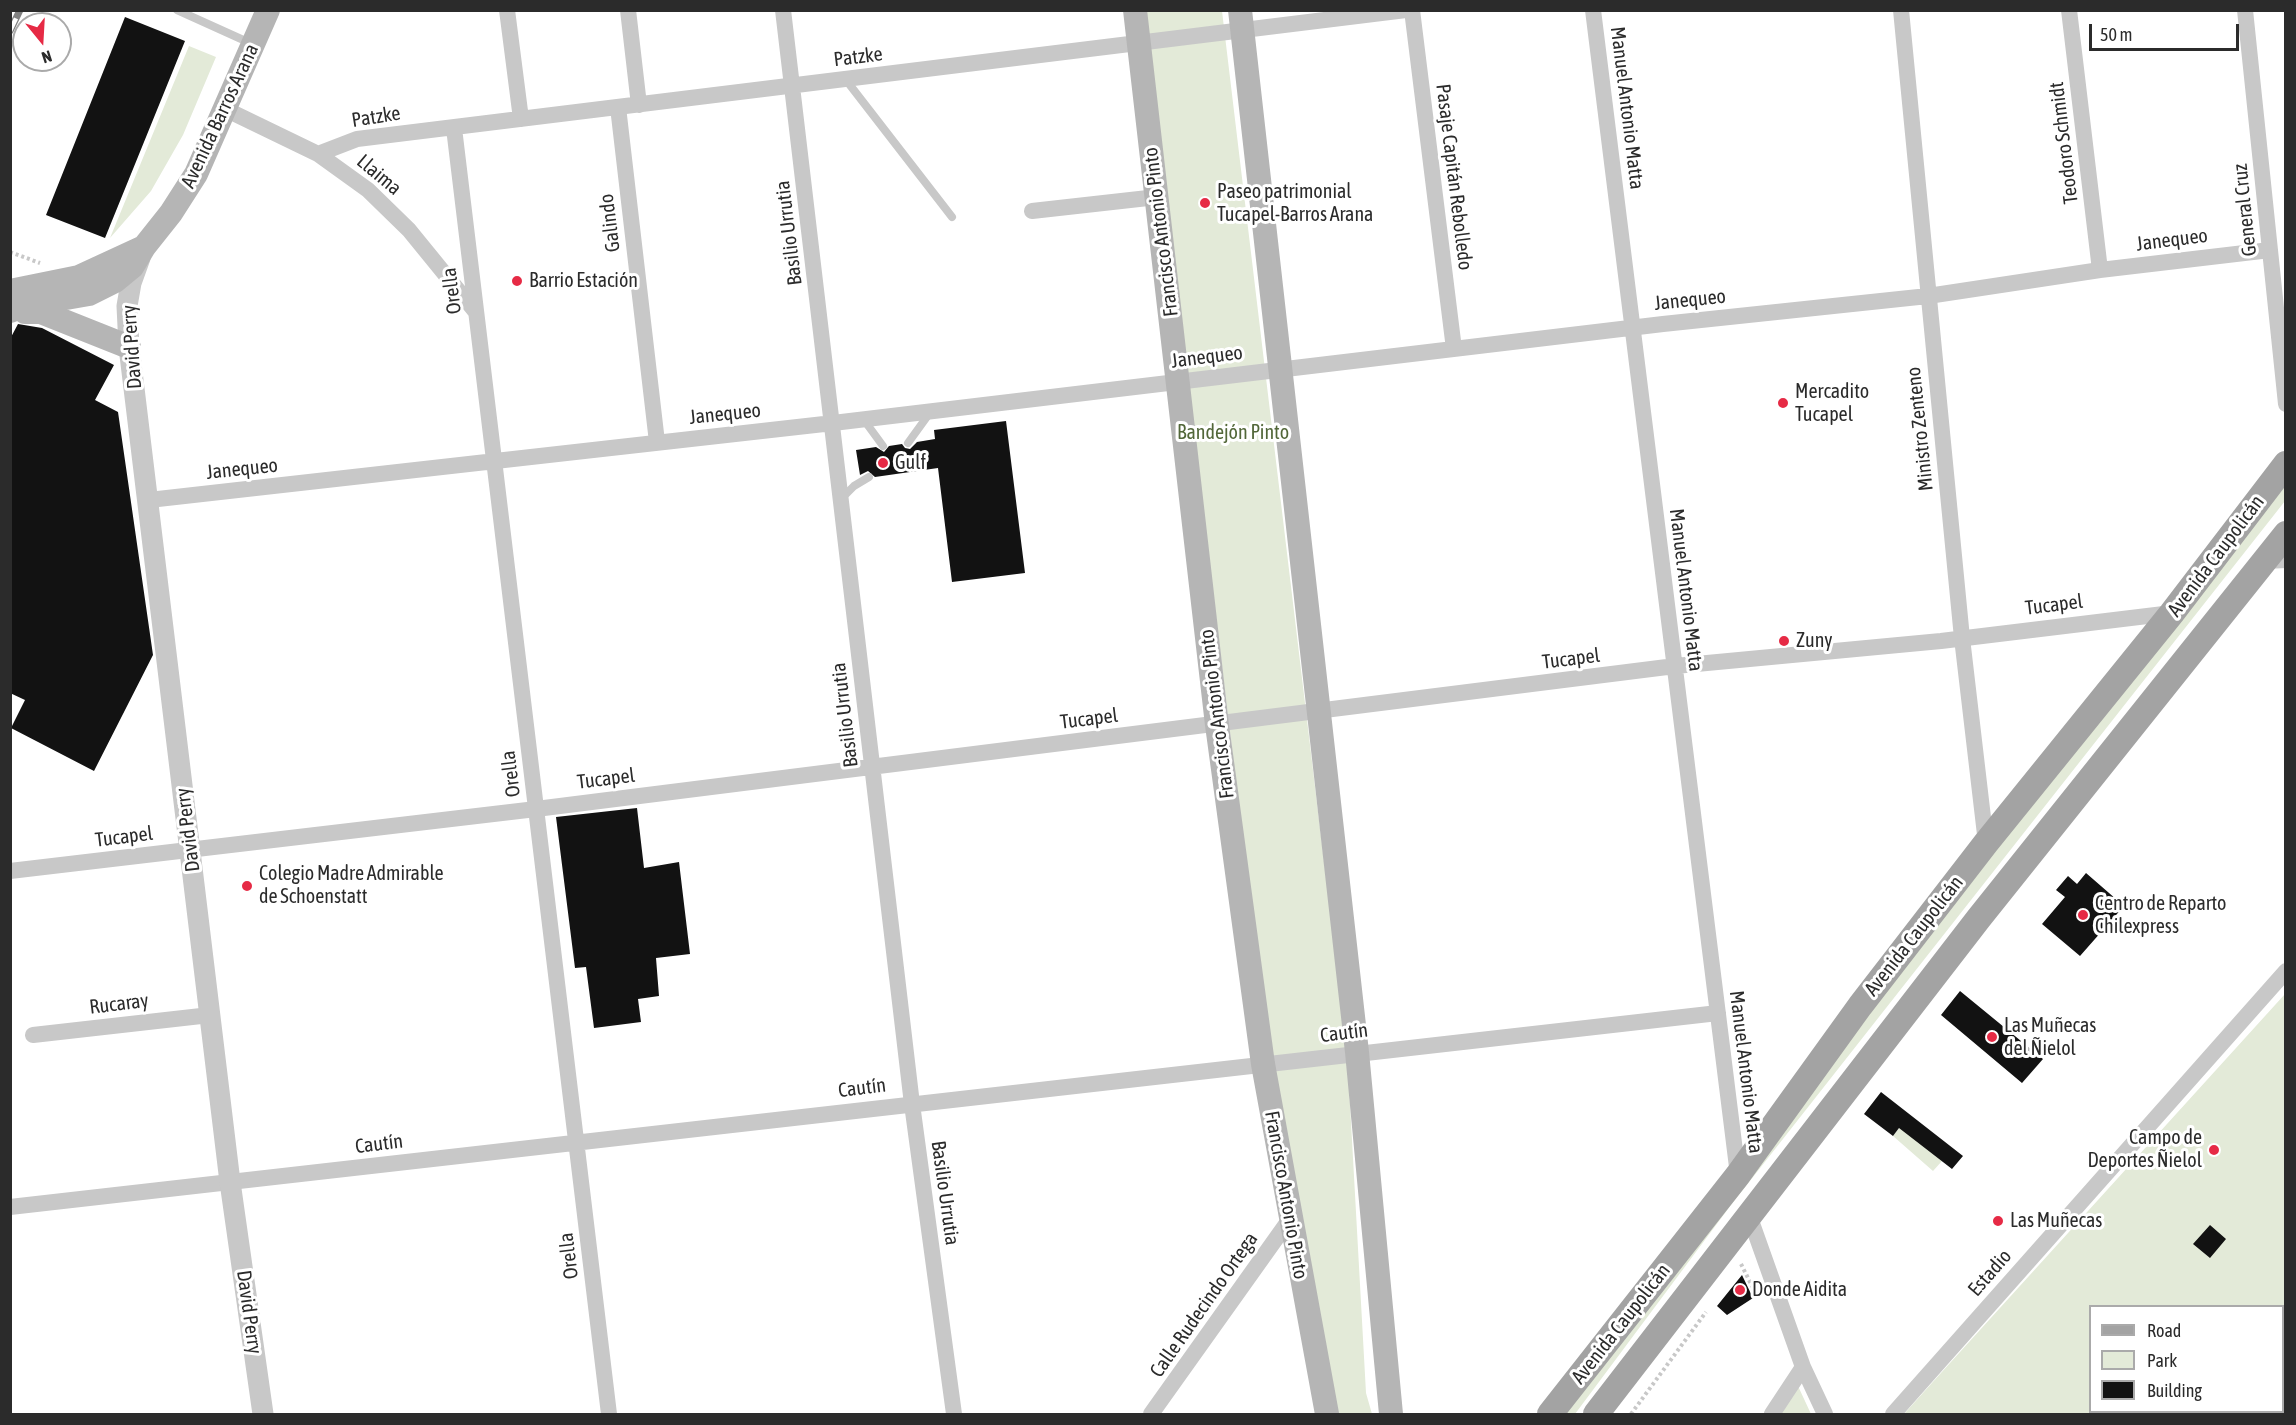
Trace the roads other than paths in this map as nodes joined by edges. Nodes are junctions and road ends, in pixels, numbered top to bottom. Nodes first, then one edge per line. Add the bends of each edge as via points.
1 (177, 10) edge
2 (268, 10) edge
3 (507, 10) edge
4 (628, 10) edge
5 (783, 10) edge
6 (1135, 10) edge
7 (1406, 10) edge
8 (1412, 10) edge
9 (1593, 10) edge
10 (1901, 10) edge
11 (2069, 10) edge
12 (2245, 10) edge
13 (1242, 21) edge
14 (1139, 43) junction
15 (253, 45) junction
16 (846, 79) junction
17 (792, 86) junction
18 (639, 105) junction
19 (618, 107) junction
20 (225, 109) junction
21 (521, 119) junction
22 (454, 128) junction
23 (318, 154) junction
24 (1157, 196) junction
25 (1032, 211) dead end
26 (952, 217) dead end
27 (144, 247) junction
28 (2270, 250) junction
29 (2100, 270) junction
30 (10, 291) edge
31 (1928, 296) junction
32 (10, 312) edge
33 (476, 312) junction
34 (1633, 328) junction
35 (129, 347) junction
36 (1454, 349) junction
37 (1279, 370) junction
38 (1179, 381) junction
39 (2286, 404) edge
40 (932, 411) junction
41 (864, 420) junction
42 (833, 423) junction
43 (657, 442) junction
44 (908, 443) dead end
45 (884, 446) dead end
46 (494, 461) junction
47 (2286, 464) edge
48 (870, 477) dead end
49 (842, 498) junction
50 (149, 500) junction
51 (2286, 534) edge
52 (2275, 560) edge
53 (2172, 613) junction
54 (1962, 638) junction
55 (1675, 666) junction
56 (1318, 712) junction
57 (1217, 725) junction
58 (872, 766) junction
59 (536, 809) junction
60 (1986, 843) junction
61 (190, 851) junction
62 (10, 871) edge
63 (1979, 918) junction
64 (2286, 971) edge
65 (1718, 1013) junction
66 (210, 1015) junction
67 (33, 1035) dead end
68 (1357, 1052) junction
69 (1263, 1064) junction
70 (912, 1104) junction
71 (576, 1142) junction
72 (1756, 1149) junction
73 (1738, 1175) junction
74 (230, 1182) junction
75 (10, 1207) edge
76 (1749, 1215) junction
77 (1290, 1219) junction
78 (1803, 1367) junction
79 (263, 1414) edge
80 (609, 1414) edge
81 (954, 1414) edge
82 (1151, 1414) edge
83 (1327, 1414) edge
84 (1391, 1414) edge
85 (1550, 1414) edge
86 (1596, 1414) edge
87 (1772, 1414) edge
88 (1825, 1414) edge
89 (1893, 1414) edge

1 - 15 lane
2 - 15 main road, Avenida Barros Arana
3 - 21 street
4 - 18 street
5 - 17 street, Basilio Urrutia
6 - 14 main road, Francisco Antonio Pinto
7 - 13 street, Patzke
8 - 36 street, Pasaje Capitán Rebolledo
9 - 34 street, Manuel Antonio Matta
10 - 31 street, Ministro Zenteno
11 - 29 street, Teodoro Schmidt
12 - 28 street, General Cruz
13 - 14 street, Patzke
13 - 37 main road
14 - 16 street, Patzke
14 - 24 main road, Francisco Antonio Pinto
15 - 20 main road, Avenida Barros Arana
16 - 17 street, Patzke
16 - 26 lane
17 - 18 street, Patzke
17 - 42 street, Basilio Urrutia
18 - 19 street, Patzke
19 - 21 street, Patzke
19 - 43 street, Galindo
20 - 23 street, Llaima
20 - 27 main road, Avenida Barros Arana via 184,194
21 - 22 street, Patzke
22 - 23 street, Patzke via 357,139
22 - 33 street, Orella
23 - 33 street, Llaima via 368,190 409,230
24 - 25 street
24 - 38 main road, Francisco Antonio Pinto
27 - 30 main road, Avenida Barros Arana via 79,277
27 - 32 main road, Avenida Barros Arana via 132,267 106,286 89,294 26,305
27 - 35 street, David Perry via 127,306
28 - 29 street, Janequeo
28 - 39 street, General Cruz
29 - 31 street, Janequeo
31 - 34 street, Janequeo
31 - 54 street, Ministro Zenteno
32 - 35 main road via 40,312
33 - 46 street, Orella
34 - 36 street, Janequeo
34 - 55 street, Manuel Antonio Matta
35 - 50 street, David Perry
36 - 37 street, Janequeo
37 - 38 street, Janequeo
37 - 56 main road
38 - 40 street, Janequeo
38 - 57 main road, Francisco Antonio Pinto
40 - 41 street, Janequeo
40 - 44 lane
41 - 42 street, Janequeo
41 - 45 lane
42 - 43 street, Janequeo
42 - 49 street, Basilio Urrutia
43 - 46 street, Janequeo
46 - 50 street, Janequeo
46 - 59 street, Orella
47 - 53 main road, Avenida Caupolicán
48 - 49 lane
49 - 58 street, Basilio Urrutia
50 - 61 street, David Perry
51 - 52 main road, Avenida Caupolicán
52 - 63 main road, Avenida Caupolicán
53 - 54 street, Tucapel
53 - 60 main road, Avenida Caupolicán
54 - 55 street, Tucapel
54 - 60 street, Ministro Zenteno
55 - 56 street, Tucapel
55 - 65 street, Manuel Antonio Matta
56 - 57 street, Tucapel
56 - 68 main road
57 - 58 street, Tucapel
57 - 69 main road, Francisco Antonio Pinto
58 - 59 street, Tucapel
58 - 70 street, Basilio Urrutia
59 - 61 street, Tucapel
59 - 71 street, Orella
60 - 63 main road via 1989,879
60 - 72 main road, Avenida Caupolicán
61 - 62 street, Tucapel
61 - 66 street, David Perry
63 - 76 main road, Avenida Caupolicán
64 - 89 street, Estadio
65 - 68 street, Cautín
65 - 73 street, Manuel Antonio Matta
66 - 67 street, Rucaray
66 - 74 street, David Perry
68 - 69 street, Cautín
68 - 84 main road
69 - 70 street, Cautín
69 - 77 main road, Francisco Antonio Pinto
70 - 71 street, Cautín
70 - 81 street, Basilio Urrutia
71 - 74 street, Cautín
71 - 80 street, Orella
72 - 73 main road, Avenida Caupolicán
72 - 76 main road via 1743,1185
73 - 85 main road, Avenida Caupolicán
74 - 75 street, Cautín
74 - 79 street, David Perry
76 - 78 street
76 - 86 main road, Avenida Caupolicán
77 - 82 street, Calle Rudecindo Ortega
77 - 83 main road, Francisco Antonio Pinto
78 - 87 street
78 - 88 street

